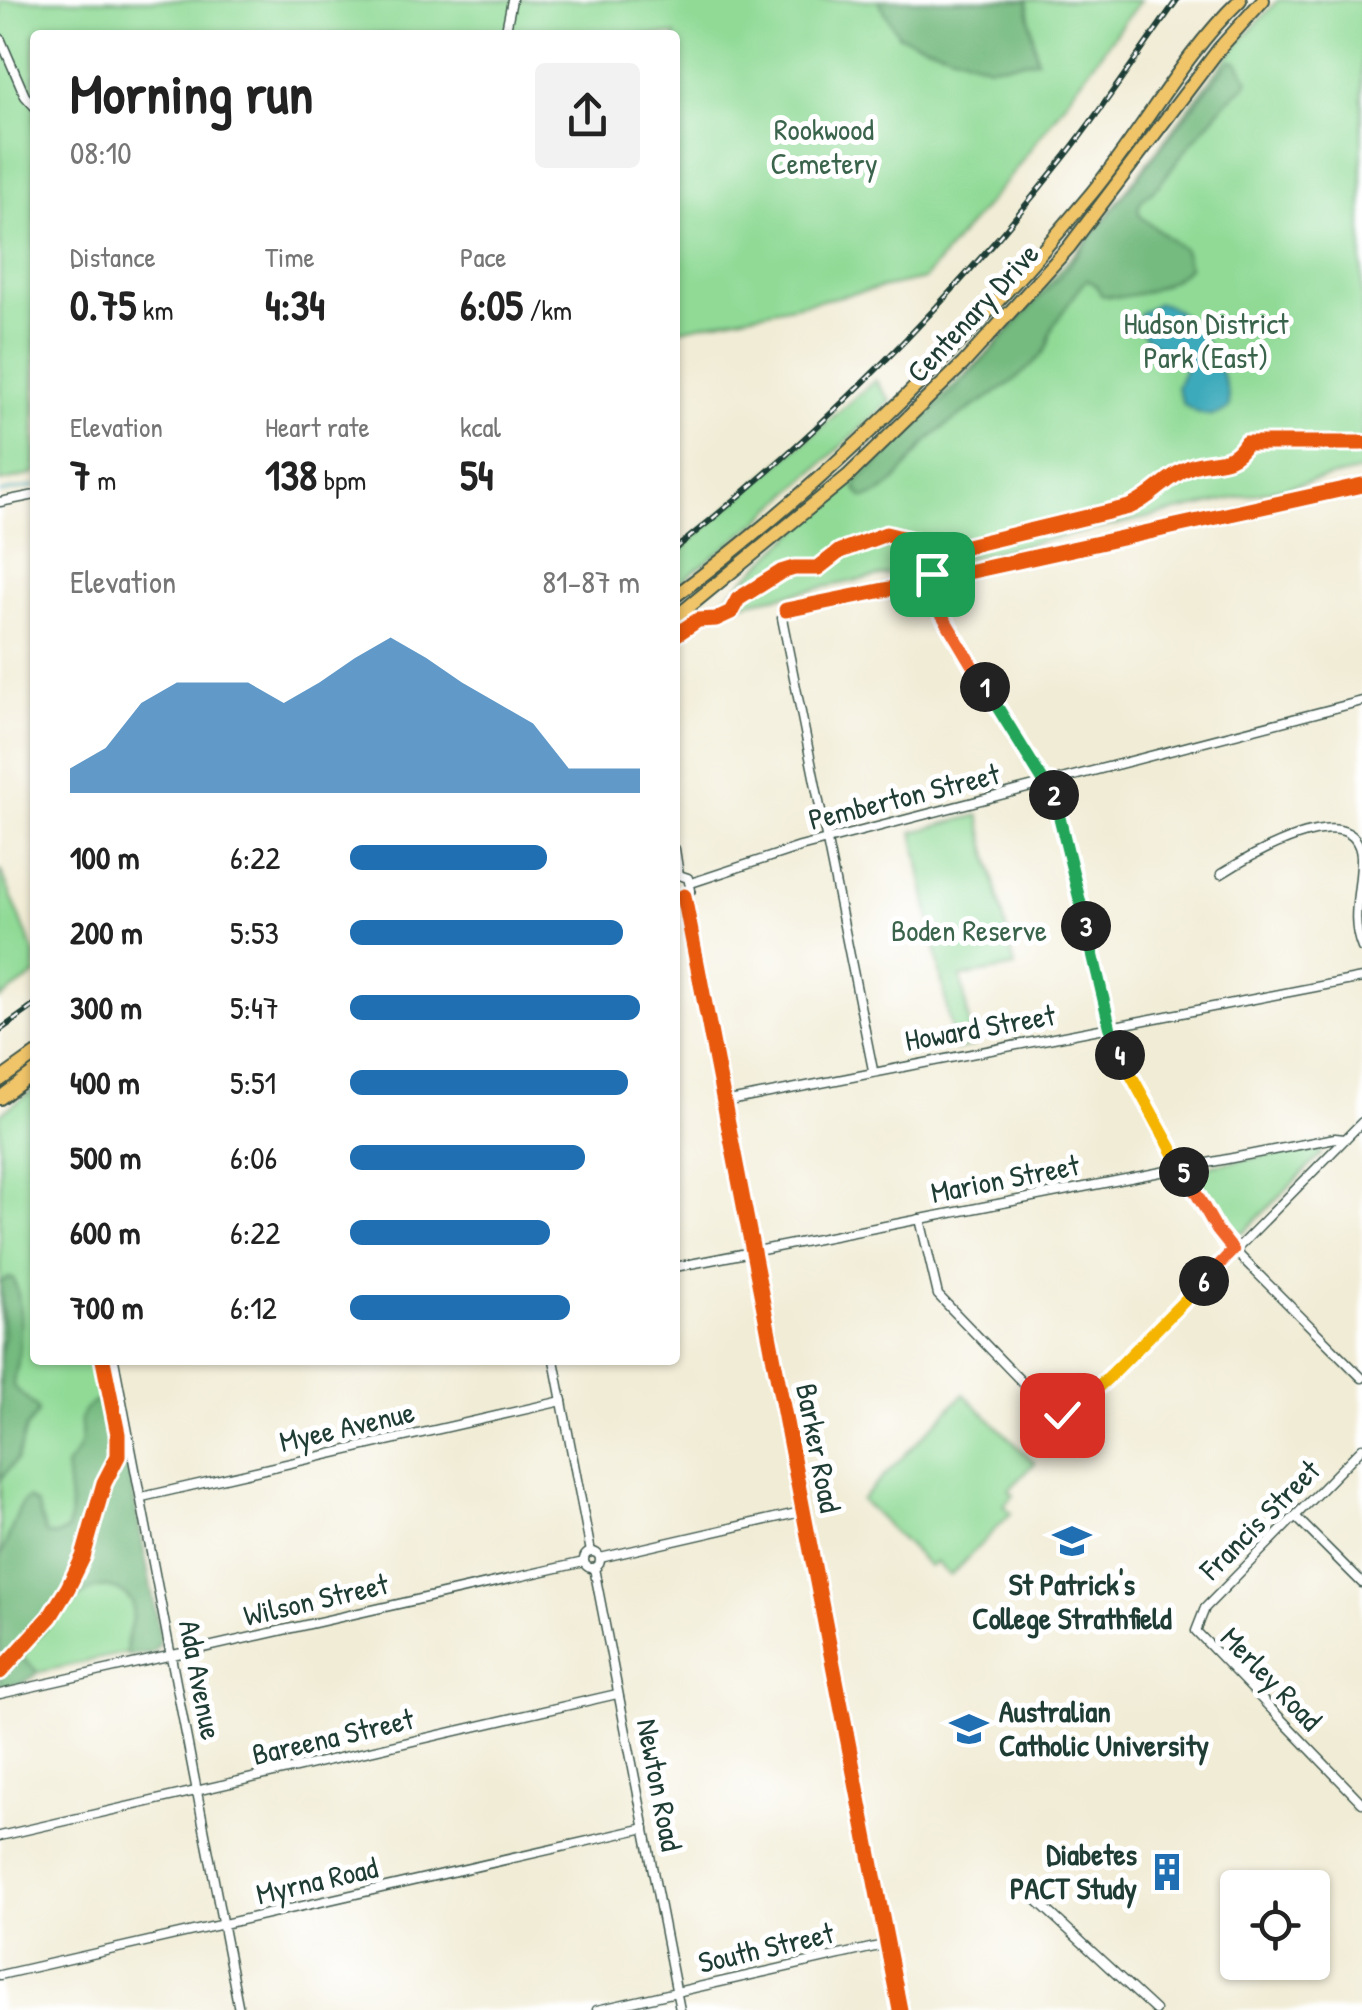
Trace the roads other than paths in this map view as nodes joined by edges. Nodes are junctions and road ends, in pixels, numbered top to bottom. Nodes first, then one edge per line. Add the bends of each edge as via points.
1 (512, 0) edge
2 (1240, 0) edge
3 (1263, 0) edge
4 (506, 30) edge
5 (0, 38) edge
6 (30, 101) edge
7 (1362, 485) edge
8 (30, 496) edge
9 (0, 502) edge
10 (936, 578) junction
11 (918, 582) junction
12 (928, 591) junction
13 (680, 592) edge
14 (680, 614) edge
15 (1362, 701) edge
16 (1048, 783) junction
17 (825, 841) junction
18 (1221, 874) dead end
19 (680, 877) edge
20 (691, 883) junction
21 (680, 895) edge
22 (680, 900) edge
23 (1362, 948) edge
24 (1362, 978) edge
25 (1110, 1027) junction
26 (30, 1059) edge
27 (873, 1070) junction
28 (30, 1076) edge
29 (0, 1080) edge
30 (0, 1098) edge
31 (724, 1102) junction
32 (1362, 1122) edge
33 (1344, 1140) junction
34 (1182, 1168) junction
35 (920, 1219) junction
36 (1233, 1250) junction
37 (752, 1251) junction
38 (680, 1266) edge
39 (115, 1365) edge
40 (555, 1365) edge
41 (1362, 1378) edge
42 (562, 1401) junction
43 (1362, 1448) edge
44 (142, 1497) junction
45 (802, 1512) junction
46 (1296, 1517) junction
47 (591, 1552) junction
48 (600, 1558) junction
49 (584, 1562) junction
50 (594, 1568) junction
51 (1362, 1583) edge
52 (1196, 1626) joint
53 (172, 1656) junction
54 (0, 1694) edge
55 (618, 1694) junction
56 (199, 1791) junction
57 (1362, 1804) edge
58 (644, 1828) junction
59 (0, 1836) edge
60 (1018, 1883) dead end
61 (223, 1926) junction
62 (888, 1944) junction
63 (0, 1975) edge
64 (676, 1992) junction
65 (239, 2010) edge
66 (596, 2010) edge
67 (680, 2010) edge
68 (900, 2010) edge
69 (1154, 2010) edge

1 - 4 street
2 - 13 highway, Centenary Drive via 1100,183 972,330 836,464
3 - 14 highway, Centenary Drive via 1069,247 963,364 848,476
5 - 6 street
7 - 10 street
8 - 9 street
10 - 11 street via 926,572
10 - 12 street
11 - 12 street
11 - 17 street via 786,610 782,618
12 - 16 street
15 - 16 street, Pemberton Street
16 - 17 street, Pemberton Street
16 - 25 street
17 - 20 street, Pemberton Street
17 - 27 street
18 - 23 street via 1266,846 1318,831 1345,832 1361,858 1355,932
19 - 20 street
20 - 21 street
22 - 31 street, Barker Road
24 - 25 street, Howard Street
25 - 27 street, Howard Street
25 - 34 street
26 - 29 highway
27 - 31 street, Howard Street
28 - 30 highway
31 - 37 street, Barker Road
32 - 33 street
33 - 34 street, Marion Street
33 - 36 street
34 - 35 street, Marion Street
34 - 36 street
35 - 36 street via 938,1295 1058,1414 1072,1411 1134,1353
35 - 37 street, Marion Street
36 - 41 street
37 - 38 street, Marion Street
37 - 45 street, Barker Road
39 - 44 street, Ada Avenue
40 - 42 street
42 - 44 street, Myee Avenue
42 - 47 street
43 - 46 street, Francis Street
44 - 53 street, Ada Avenue
45 - 48 street
45 - 62 street, Barker Road
46 - 51 street
46 - 52 street, Francis Street via 1205,1608
47 - 48 street
47 - 49 street
48 - 50 street
49 - 50 street
49 - 53 street, Wilson Street
50 - 55 street, Newton Road
52 - 57 street, Merley Road via 1206,1645
53 - 54 street, Wilson Street
53 - 56 street, Ada Avenue
55 - 56 street, Bareena Street
55 - 58 street, Newton Road
56 - 59 street, Bareena Street
56 - 61 street, Ada Avenue
58 - 61 street, Myrna Road
58 - 64 street, Newton Road
60 - 69 street
61 - 63 street, Myrna Road
61 - 65 street, Ada Avenue
62 - 64 street, South Street
62 - 68 street, Barker Road
64 - 66 street, South Street
64 - 67 street, Newton Road

